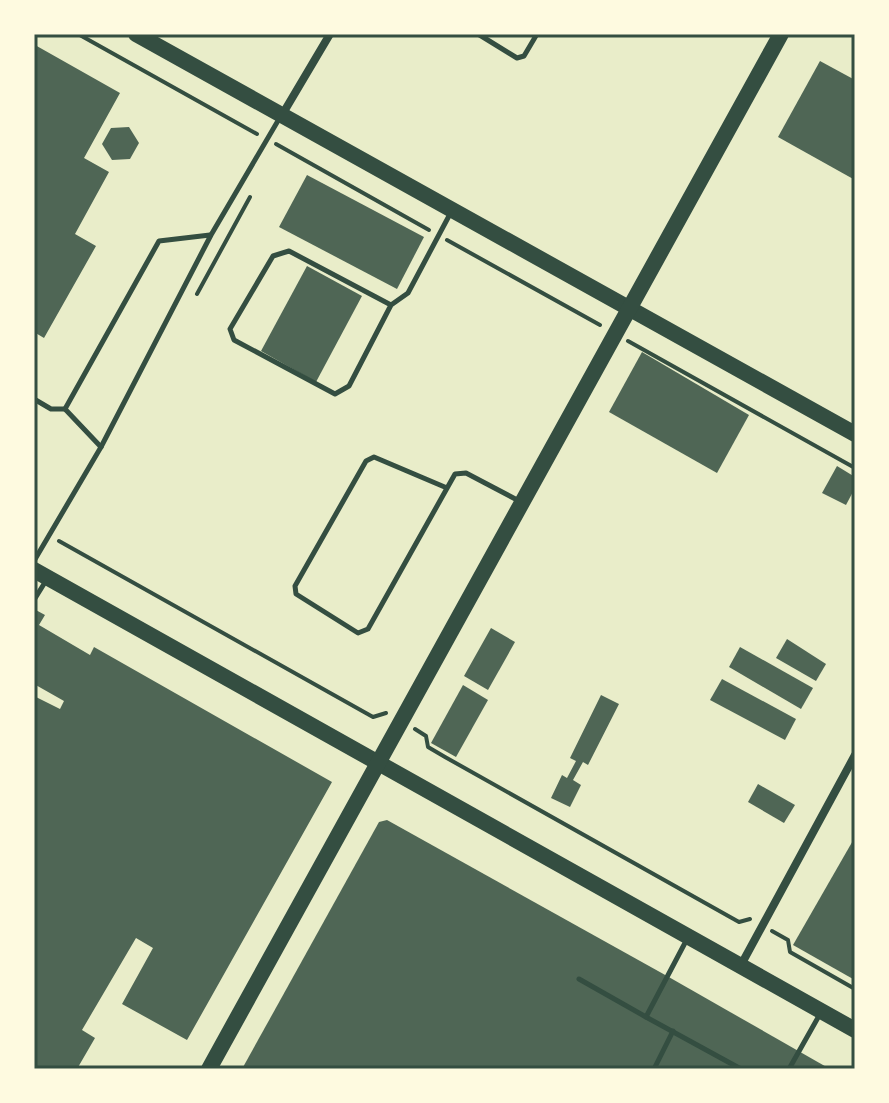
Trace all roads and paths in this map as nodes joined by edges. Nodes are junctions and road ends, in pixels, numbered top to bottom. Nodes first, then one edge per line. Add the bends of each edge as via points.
1 (78, 34) edge
2 (136, 34) edge
3 (330, 34) edge
4 (478, 34) edge
5 (537, 34) edge
6 (781, 34) edge
7 (282, 115) junction
8 (246, 128) dead end
9 (453, 210) junction
10 (211, 235) junction
11 (391, 305) junction
12 (629, 308) junction
13 (635, 345) dead end
14 (34, 399) edge
15 (65, 409) junction
16 (855, 434) edge
17 (101, 447) junction
18 (855, 468) edge
19 (447, 488) junction
20 (522, 503) junction
21 (59, 541) dead end
22 (34, 561) edge
23 (41, 574) edge
24 (34, 600) edge
25 (384, 712) dead end
26 (426, 736) dead end
27 (855, 755) edge
28 (378, 763) junction
29 (750, 918) dead end
30 (689, 937) junction
31 (788, 940) dead end
32 (741, 966) junction
33 (579, 979) dead end
34 (855, 989) edge
35 (822, 1011) junction
36 (646, 1017) junction
37 (855, 1028) edge
38 (673, 1031) junction
39 (209, 1069) edge
40 (654, 1069) edge
41 (741, 1069) edge
42 (789, 1069) edge

1 - 8 path
2 - 7 main road
3 - 7 street
4 - 5 lane via 522,58
6 - 12 main road
7 - 9 main road
7 - 10 lane
9 - 11 lane via 408,293
9 - 12 main road
10 - 15 lane via 159,241
10 - 17 lane
11 - 11 lane via 349,386 335,394 234,340 230,329 273,256 289,251
12 - 16 main road
12 - 20 main road
13 - 18 path
14 - 15 lane via 51,409
15 - 17 lane
17 - 22 lane
19 - 19 lane via 368,629 358,633 296,594 295,586 366,461 374,457
19 - 20 lane via 455,474 466,473
20 - 28 main road
21 - 25 path via 373,717
23 - 24 lane
23 - 28 main road
26 - 29 path via 428,747 436,752 739,922
27 - 32 street
28 - 30 main road
28 - 39 main road
30 - 32 main road
30 - 36 lane
31 - 34 path via 790,952
32 - 35 main road
33 - 36 lane
35 - 37 main road
35 - 42 lane
36 - 38 lane
38 - 40 lane
38 - 41 lane

